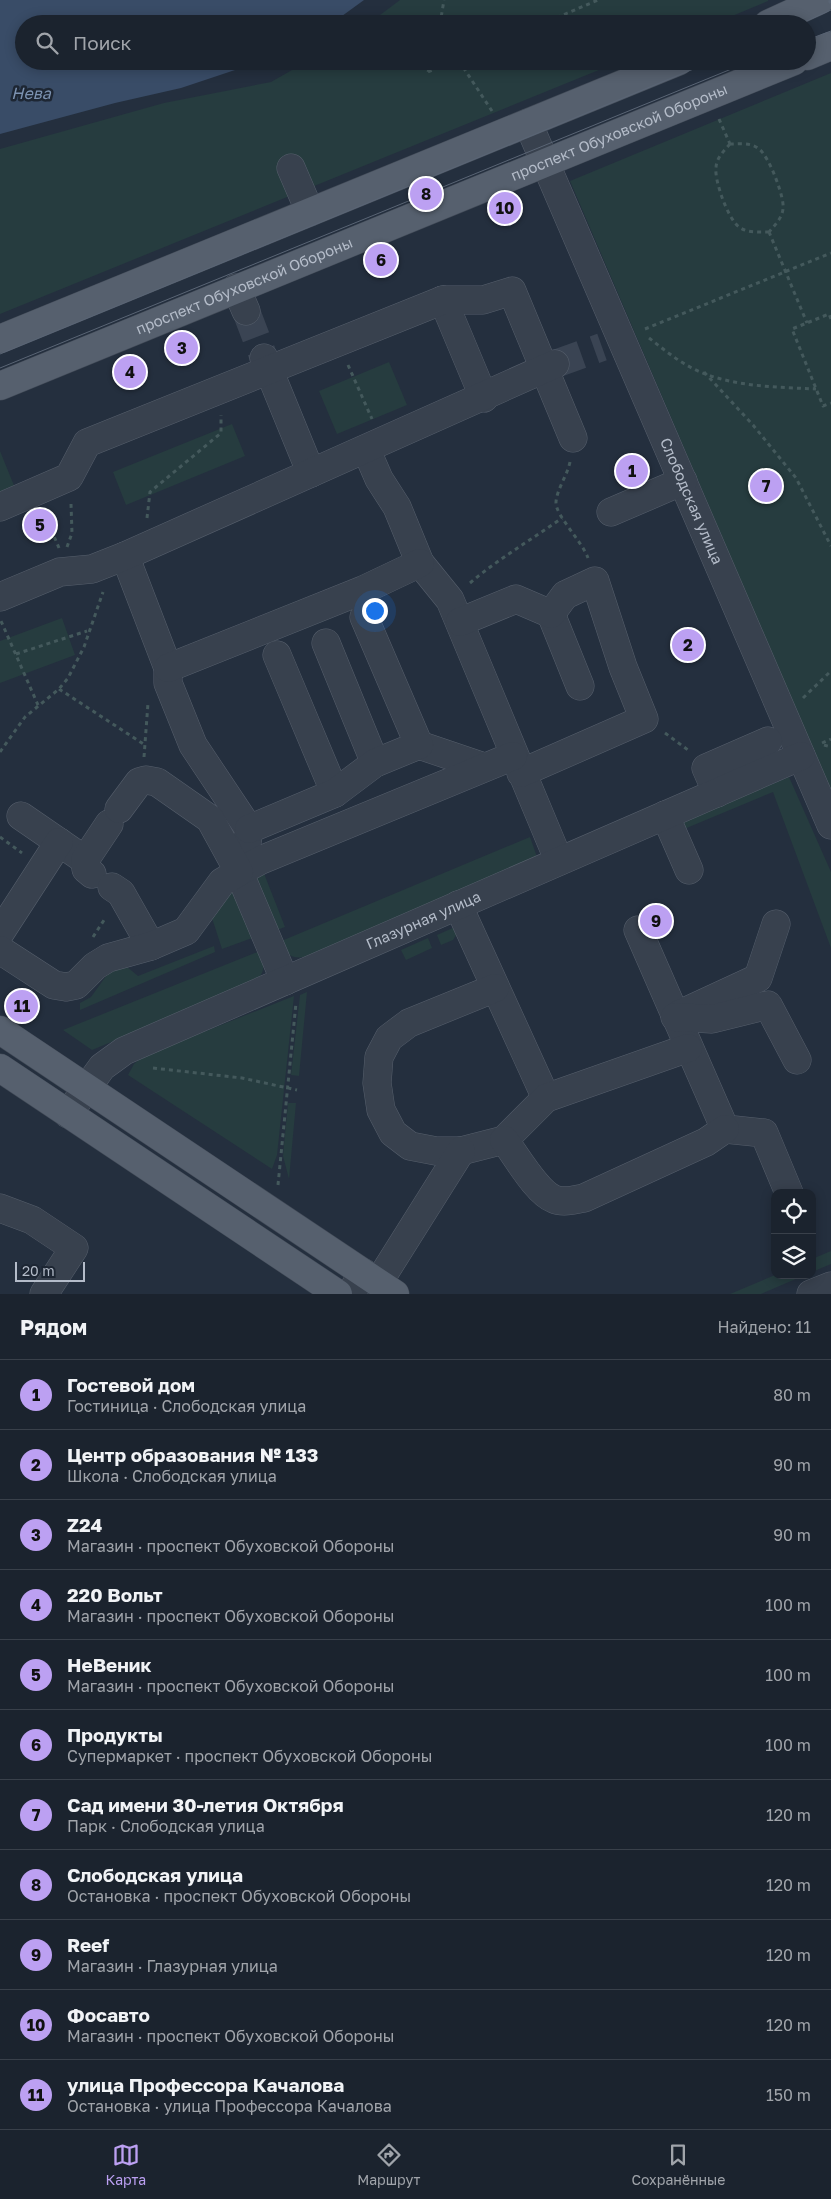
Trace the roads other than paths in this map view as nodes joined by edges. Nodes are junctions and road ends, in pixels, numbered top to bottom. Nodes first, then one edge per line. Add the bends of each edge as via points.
1 (820, 0) edge
2 (778, 13) edge
3 (831, 46) edge
4 (816, 52) edge
5 (657, 70) edge
6 (772, 70) edge
7 (528, 123) junction
8 (545, 161) junction
9 (291, 168) dead end
10 (310, 212) junction
11 (443, 300) junction
12 (0, 339) edge
13 (267, 364) junction
14 (549, 367) junction
15 (0, 386) edge
16 (484, 398) junction
17 (573, 438) road end
18 (366, 449) junction
19 (311, 473) junction
20 (683, 481) junction
21 (0, 507) edge
22 (611, 512) dead end
23 (134, 552) junction
24 (420, 563) junction
25 (0, 597) edge
26 (455, 611) junction
27 (551, 614) junction
28 (364, 617) dead end
29 (326, 643) dead end
30 (277, 655) dead end
31 (168, 668) junction
32 (580, 686) dead end
33 (768, 741) dead end
34 (419, 745) junction
35 (801, 756) junction
36 (375, 763) junction
37 (517, 764) junction
38 (484, 767) junction
39 (335, 793) junction
40 (717, 793) junction
41 (665, 815) junction
42 (22, 816) dead end
43 (831, 825) edge
44 (249, 829) junction
45 (58, 842) junction
46 (559, 861) junction
47 (689, 870) dead end
48 (239, 872) junction
49 (103, 879) junction
50 (7, 904) edge
51 (458, 905) junction
52 (776, 924) dead end
53 (638, 930) dead end
54 (0, 933) edge
55 (151, 946) junction
56 (0, 950) edge
57 (288, 980) junction
58 (495, 988) junction
59 (675, 1016) junction
60 (0, 1030) edge
61 (688, 1048) junction
62 (797, 1060) dead end
63 (0, 1068) edge
64 (86, 1087) junction
65 (546, 1098) junction
66 (68, 1114) junction
67 (726, 1129) junction
68 (504, 1140) junction
69 (461, 1151) junction
70 (787, 1189) edge
71 (0, 1208) edge
72 (372, 1286) edge
73 (831, 1286) edge
74 (44, 1294) edge
75 (338, 1294) edge
76 (811, 1294) edge

1 - 2 main road
3 - 4 main road
5 - 7 main road
6 - 8 main road, проспект Обуховской Обороны
7 - 8 street, Слободская улица
7 - 10 main road
8 - 15 main road, проспект Обуховской Обороны via 241,300
8 - 20 street, Слободская улица via 612,343
9 - 10 street
10 - 12 main road
11 - 13 street
11 - 14 street via 483,300 512,291
11 - 16 street
13 - 19 street
13 - 21 street via 222,389 87,443 69,477
14 - 16 street
14 - 17 street
16 - 18 street
18 - 19 street
18 - 24 street via 378,479 397,507
19 - 23 street
20 - 22 street
20 - 35 street, Слободская улица
23 - 25 street via 92,569 66,564 60,572
23 - 31 street
24 - 26 street
24 - 31 street via 362,590
26 - 27 street via 516,599
26 - 37 street
27 - 32 street
27 - 37 street via 565,595 595,580 623,667 644,719
28 - 34 street
29 - 36 street
30 - 39 street
31 - 44 street via 168,683 193,745
33 - 40 street via 706,768
34 - 36 street
34 - 38 street
35 - 40 street, Глазурная улица
35 - 43 street, Слободская улица
36 - 39 street
37 - 38 street
37 - 46 street
38 - 48 street
39 - 44 street
40 - 41 street, Глазурная улица
41 - 46 street, Глазурная улица
41 - 47 street
42 - 45 street
44 - 48 street
45 - 49 street
45 - 50 street
46 - 51 street, Глазурная улица
48 - 49 street via 210,819 157,782 146,780 134,786 114,816
48 - 55 street via 222,882 186,931
48 - 57 street
49 - 55 street
50 - 54 street
51 - 57 street, Глазурная улица
51 - 58 street
52 - 59 street via 758,978
53 - 59 street
55 - 56 street via 108,958 76,985 66,987 54,985
57 - 64 street, Глазурная улица via 124,1051 102,1067
58 - 65 street
58 - 69 street via 409,1023 389,1038 379,1057 377,1083 381,1110 393,1133 410,1146
59 - 61 street
59 - 62 street via 712,1019 768,1005
60 - 64 main road
61 - 65 street
61 - 67 street
63 - 66 main road
64 - 66 street, Глазурная улица
64 - 72 main road
65 - 68 street
66 - 75 main road
67 - 68 street via 706,1142 570,1202 554,1200 542,1192
67 - 70 street via 764,1133
68 - 69 street
69 - 72 street
71 - 74 street via 32,1220 74,1248
73 - 76 street

